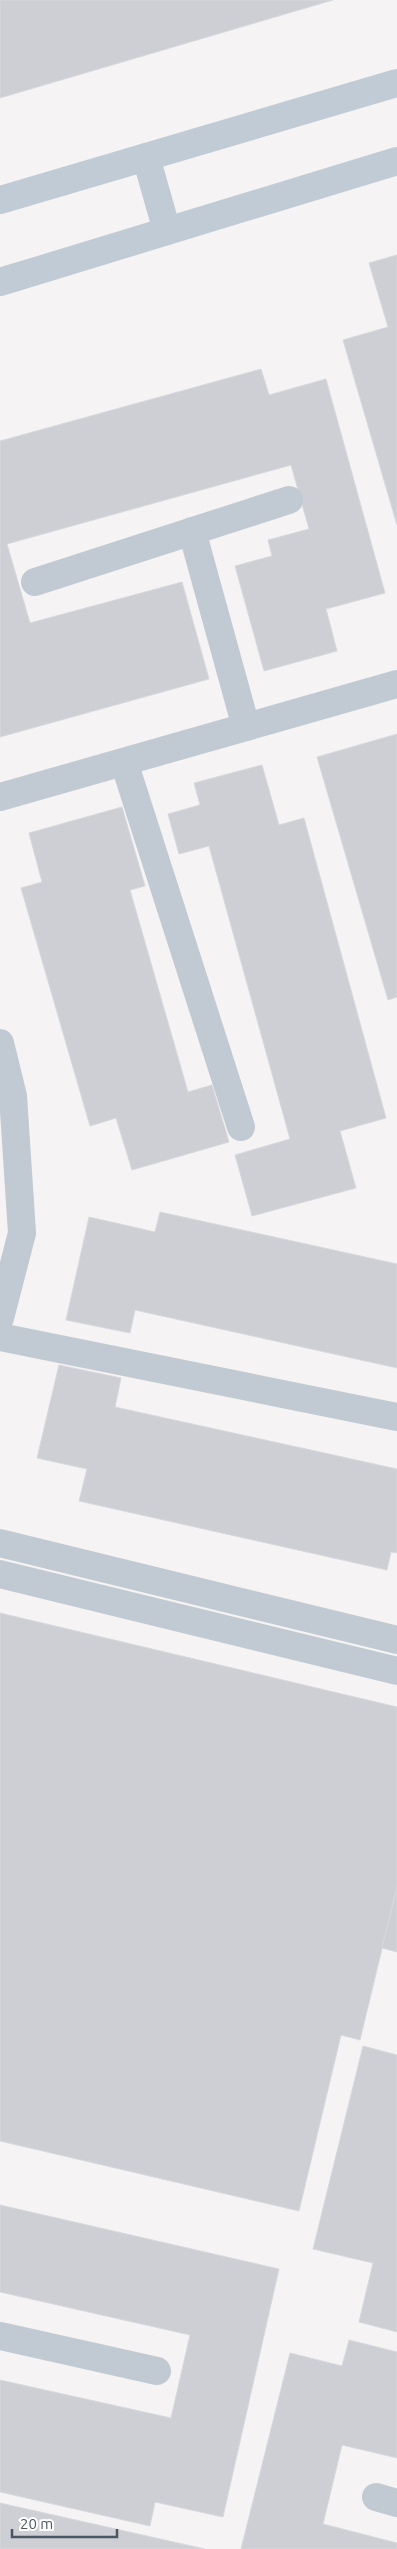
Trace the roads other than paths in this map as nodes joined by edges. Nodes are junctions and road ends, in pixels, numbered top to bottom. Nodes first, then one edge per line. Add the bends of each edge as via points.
1 (397, 83) edge
2 (146, 157) junction
3 (397, 161) edge
4 (0, 200) edge
5 (167, 231) junction
6 (0, 282) edge
7 (289, 500) dead end
8 (192, 531) junction
9 (35, 582) dead end
10 (397, 684) edge
11 (246, 727) junction
12 (124, 762) junction
13 (0, 797) edge
14 (0, 1043) edge
15 (241, 1126) dead end
16 (0, 1318) edge
17 (0, 1337) edge
18 (397, 1418) edge
19 (0, 1543) edge
20 (0, 1574) edge
21 (397, 1640) edge
22 (397, 1671) edge
23 (0, 2336) edge
24 (157, 2371) dead end

1 - 2 street
2 - 4 street
2 - 5 street
3 - 5 street
5 - 6 street
7 - 8 street
8 - 9 street
8 - 11 street
10 - 11 street
11 - 12 street
12 - 13 street
12 - 15 street
14 - 16 street via 13,1096 22,1233
17 - 18 street
19 - 21 street
20 - 22 street
23 - 24 street

